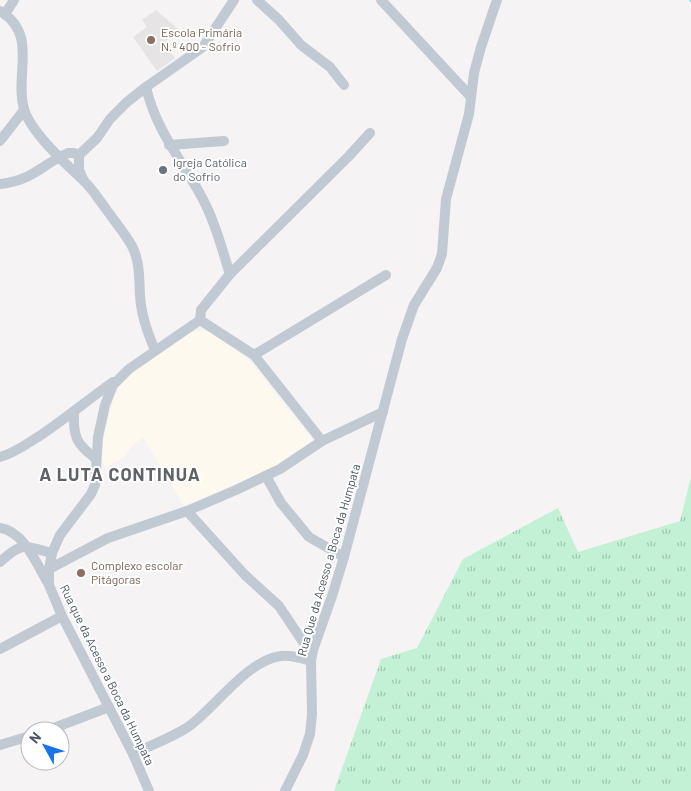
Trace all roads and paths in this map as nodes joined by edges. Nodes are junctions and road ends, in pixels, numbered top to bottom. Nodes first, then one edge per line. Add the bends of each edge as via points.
1 (14, 0) edge
2 (234, 0) edge
3 (257, 0) edge
4 (381, 0) edge
5 (497, 0) edge
6 (2, 13) edge
7 (344, 85) dead end
8 (146, 86) junction
9 (471, 98) junction
10 (24, 110) junction
11 (370, 133) dead end
12 (0, 141) edge
13 (224, 141) dead end
14 (169, 145) junction
15 (79, 156) junction
16 (59, 158) junction
17 (86, 183) junction
18 (0, 184) edge
19 (230, 274) junction
20 (386, 275) dead end
21 (200, 320) junction
22 (155, 350) junction
23 (254, 355) junction
24 (121, 376) junction
25 (74, 412) junction
26 (384, 412) junction
27 (322, 442) junction
28 (0, 457) edge
29 (96, 458) junction
30 (266, 476) junction
31 (187, 511) junction
32 (0, 528) edge
33 (26, 546) junction
34 (52, 553) junction
35 (344, 557) junction
36 (0, 562) edge
37 (49, 568) junction
38 (49, 585) junction
39 (62, 616) junction
40 (0, 649) edge
41 (313, 650) junction
42 (311, 661) junction
43 (109, 707) junction
44 (70, 722) edge
45 (20, 739) edge
46 (0, 745) edge
47 (133, 754) junction
48 (148, 791) edge
49 (285, 791) edge

1 - 6 street
2 - 8 street via 203,47
3 - 7 street via 301,45 330,66
4 - 9 street
5 - 9 street, Rua Que da Acesso a Boca da Humpata via 481,46
6 - 10 street via 12,20 22,42
8 - 14 street
8 - 15 street via 110,119
9 - 26 street, Rua Que da Acesso a Boca da Humpata via 446,199 442,254 409,318
10 - 12 street
10 - 16 street
11 - 19 street
13 - 14 street
14 - 19 street via 207,207
15 - 16 street via 68,153
15 - 17 street via 79,170
16 - 17 street
16 - 18 street via 25,179
17 - 22 street via 116,220 133,248 138,262 144,325
19 - 21 street via 201,310
20 - 23 street
21 - 22 street
21 - 23 street
22 - 24 street
23 - 27 street
24 - 25 street
24 - 29 street, Rua que da Acesso a Boca da Humpata via 113,385 105,406
25 - 28 street via 24,446
25 - 29 street via 73,428 81,448
26 - 27 street
26 - 35 street, Rua Que da Acesso a Boca da Humpata
27 - 30 street
29 - 34 street, Rua que da Acesso a Boca da Humpata via 91,494 60,534
30 - 31 street
30 - 35 street via 281,503 309,537
31 - 37 street via 108,538
31 - 41 street via 245,575 279,606
32 - 33 street via 14,532
33 - 34 street
33 - 36 street via 18,547
33 - 38 street
34 - 37 street, Rua que da Acesso a Boca da Humpata
35 - 41 street, Rua Que da Acesso a Boca da Humpata
37 - 38 street, Rua que da Acesso a Boca da Humpata
38 - 39 street, Rua que da Acesso a Boca da Humpata
39 - 40 street
39 - 43 street, Rua que da Acesso a Boca da Humpata
41 - 42 street, Rua Que da Acesso a Boca da Humpata
42 - 47 street via 293,656 271,658 235,682 205,714 186,728
42 - 49 street, Rua Que da Acesso a Boca da Humpata via 310,734
43 - 44 street
43 - 47 street, Rua que da Acesso a Boca da Humpata
45 - 46 street
47 - 48 street, Rua que da Acesso a Boca da Humpata

